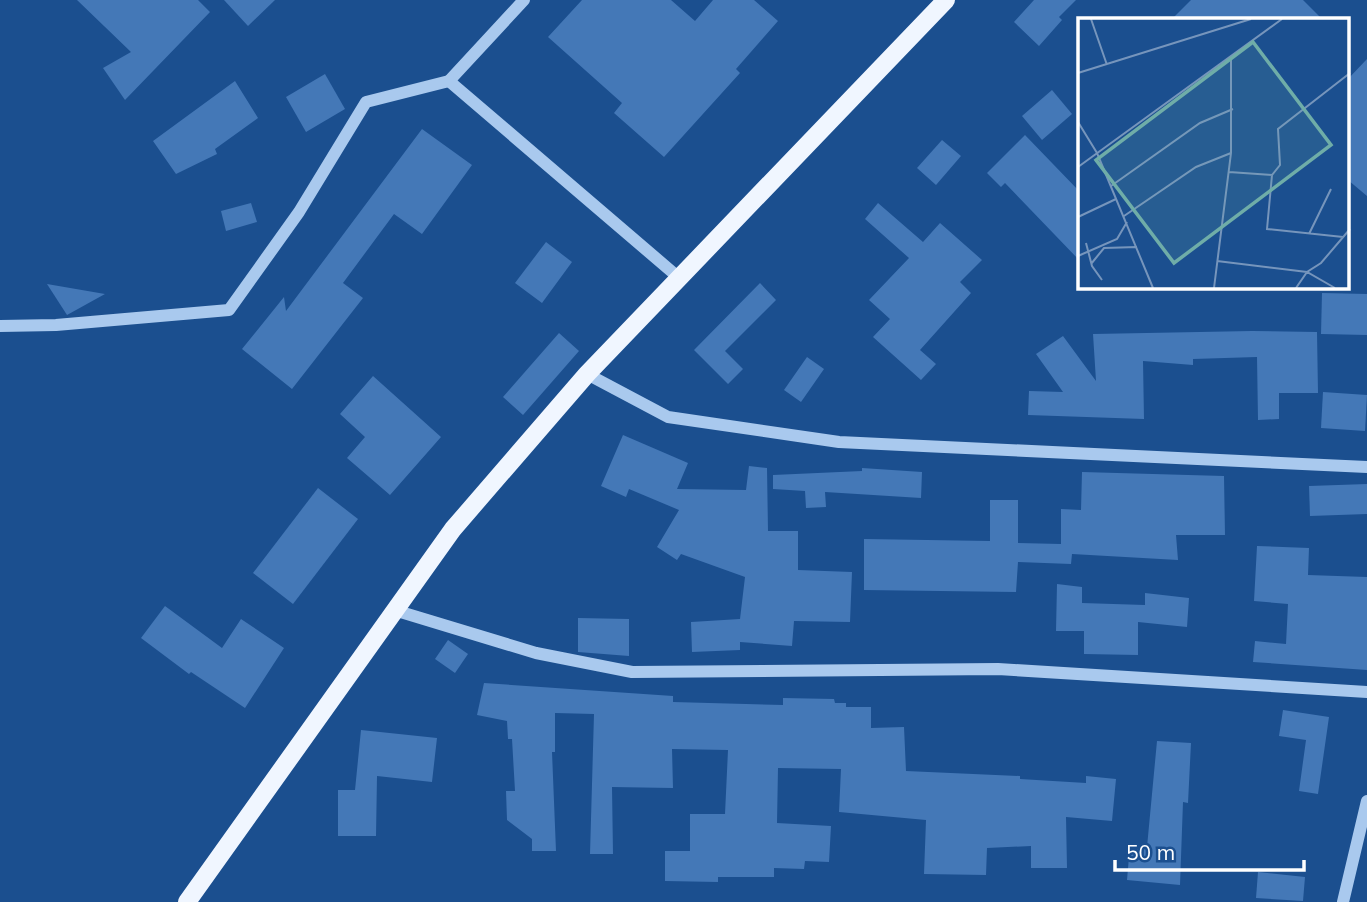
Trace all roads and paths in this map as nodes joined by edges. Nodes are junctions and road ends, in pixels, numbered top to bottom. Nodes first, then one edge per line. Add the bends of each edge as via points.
1 (524, 0) edge
2 (946, 0) edge
3 (449, 81) junction
4 (678, 277) junction
5 (0, 326) edge
6 (587, 374) junction
7 (1367, 467) edge
8 (394, 610) junction
9 (1367, 692) edge
10 (1367, 801) edge
11 (187, 902) edge
12 (1343, 902) edge

1 - 3 street
2 - 4 main road
3 - 4 street
3 - 5 street via 366,102 299,212 229,310 56,326
4 - 6 main road
6 - 7 street via 668,417 839,442
6 - 8 main road via 453,529
8 - 9 street via 536,653 632,673 998,669
8 - 11 main road
10 - 12 street

